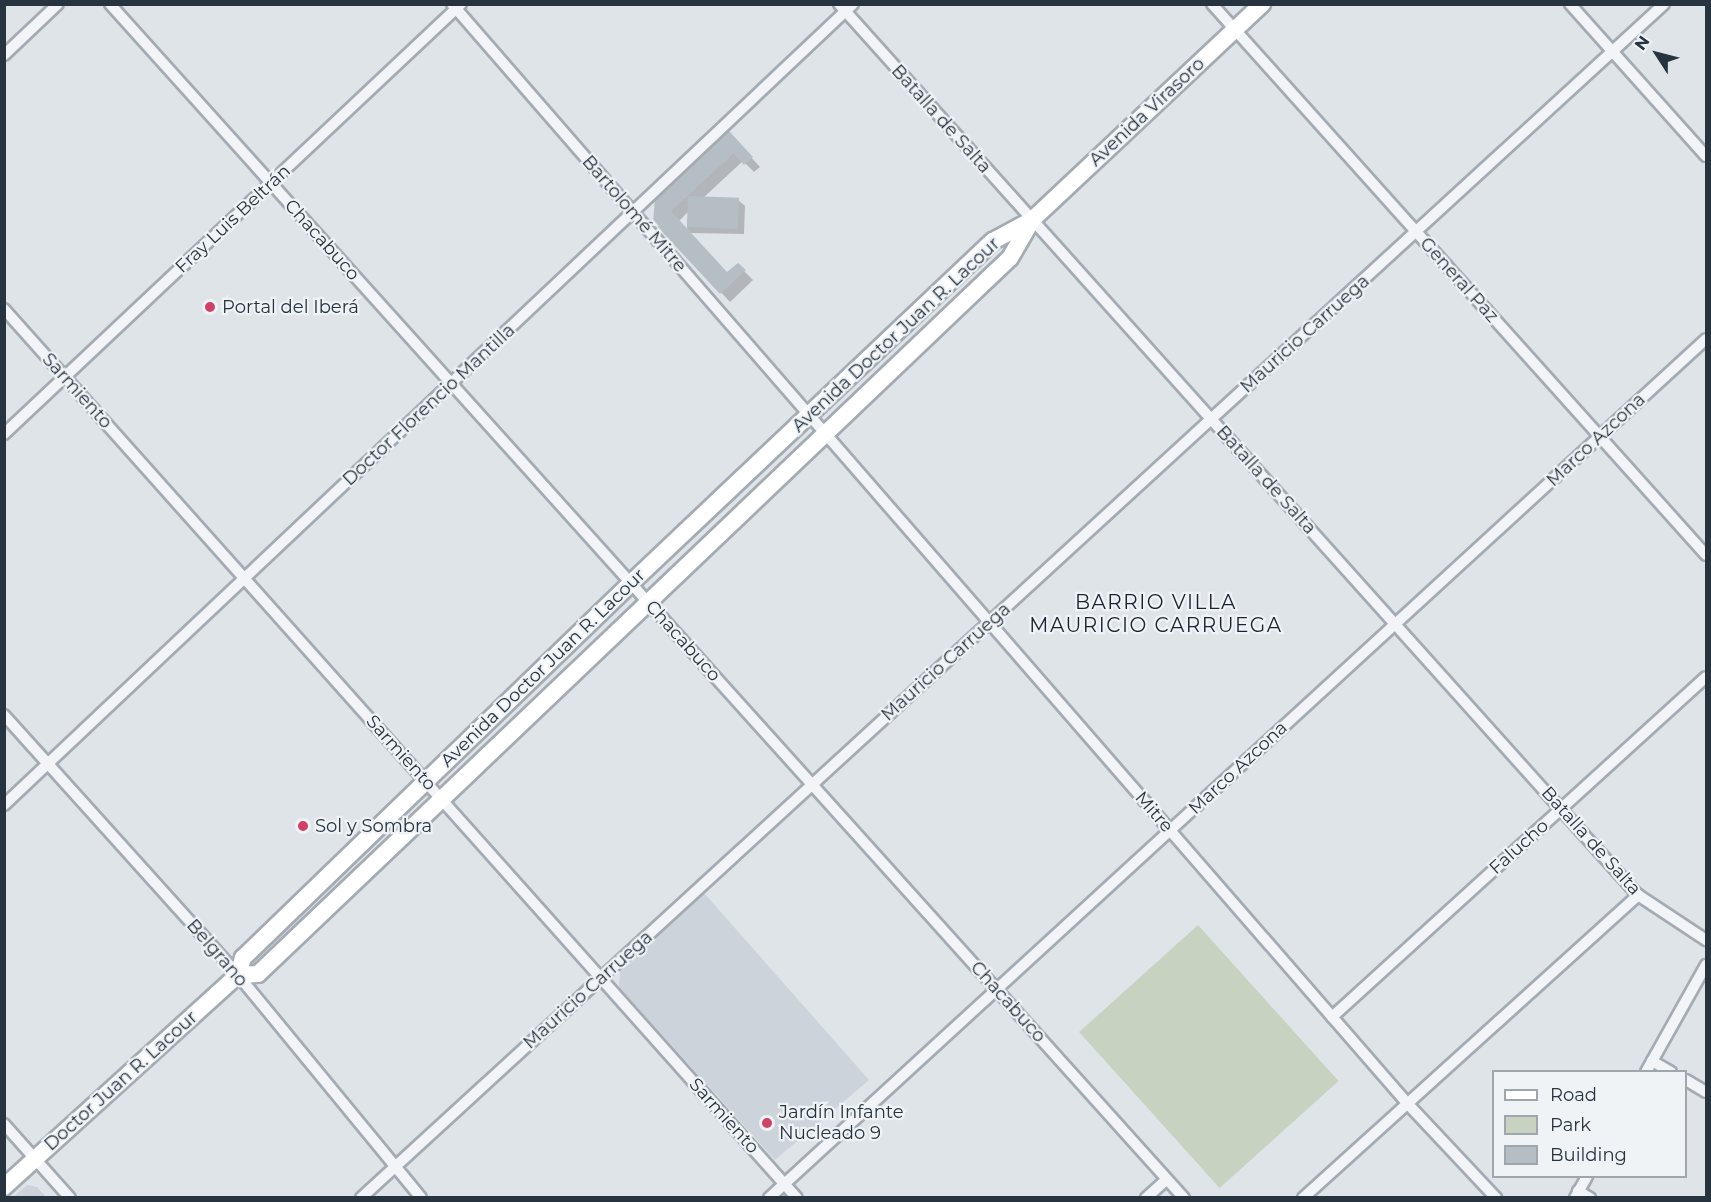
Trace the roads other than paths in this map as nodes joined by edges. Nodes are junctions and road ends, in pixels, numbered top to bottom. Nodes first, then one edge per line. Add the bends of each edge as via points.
1 (58, 4) edge
2 (110, 4) edge
3 (1212, 4) edge
4 (1262, 4) edge
5 (1570, 4) edge
6 (1664, 4) edge
7 (456, 6) edge
8 (846, 7) edge
9 (1235, 30) junction
10 (1613, 51) junction
11 (4, 55) edge
12 (1707, 156) edge
13 (271, 183) junction
14 (632, 212) junction
15 (1032, 220) junction
16 (1416, 232) junction
17 (4, 309) edge
18 (1707, 339) edge
19 (65, 377) junction
20 (451, 383) junction
21 (1211, 419) junction
22 (816, 424) junction
23 (4, 434) edge
24 (1600, 437) junction
25 (1707, 555) edge
26 (244, 578) junction
27 (631, 583) junction
28 (647, 601) junction
29 (989, 623) junction
30 (1395, 624) junction
31 (1707, 677) edge
32 (4, 716) edge
33 (48, 764) junction
34 (426, 782) junction
35 (812, 785) junction
36 (441, 799) junction
37 (4, 805) edge
38 (1561, 809) junction
39 (1170, 831) junction
40 (1638, 895) junction
41 (1707, 940) edge
42 (1707, 965) edge
43 (238, 975) junction
44 (601, 978) junction
45 (996, 990) junction
46 (1332, 1017) junction
47 (1652, 1061) junction
48 (1647, 1070) edge
49 (1669, 1070) edge
50 (1687, 1081) edge
51 (1707, 1092) edge
52 (1406, 1102) junction
53 (4, 1125) edge
54 (36, 1159) junction
55 (395, 1167) junction
56 (1586, 1178) edge
57 (1167, 1179) junction
58 (784, 1184) junction
59 (4, 1187) edge
60 (1576, 1194) edge
61 (70, 1197) edge
62 (361, 1197) edge
63 (421, 1197) edge
64 (769, 1197) edge
65 (797, 1197) edge
66 (1146, 1197) edge
67 (1184, 1197) edge
68 (1303, 1197) edge
69 (1496, 1197) edge
70 (1590, 1197) edge

1 - 11 street
2 - 13 street, Chacabuco
3 - 9 street, General Paz
4 - 9 street, Avenida Virasoro
5 - 10 street
6 - 10 street, Mauricio Carruega
7 - 13 street, Fray Luis Beltrán
7 - 14 street, Bartolomé Mitre
8 - 14 street, Doctor Florencio Mantilla
8 - 15 street, Batalla de Salta
9 - 15 street, Avenida Virasoro
9 - 16 street, General Paz
10 - 12 street
10 - 16 street, Mauricio Carruega
13 - 19 street, Fray Luis Beltrán
13 - 20 street, Chacabuco
14 - 20 street, Doctor Florencio Mantilla
14 - 22 street, Bartolomé Mitre
15 - 21 street, Batalla de Salta
15 - 22 street, Avenida Doctor Juan R. Lacour via 993,241
15 - 22 street, Avenida Doctor Juan R. Lacour via 1010,258
16 - 21 street, Mauricio Carruega
16 - 24 street, General Paz
17 - 19 street, Sarmiento
18 - 24 street, Marco Azcona
19 - 23 street, Fray Luis Beltrán
19 - 26 street, Sarmiento
20 - 26 street, Doctor Florencio Mantilla
20 - 27 street, Chacabuco
21 - 29 street, Mauricio Carruega
21 - 30 street, Batalla de Salta
22 - 27 street, Avenida Doctor Juan R. Lacour
22 - 28 street, Avenida Doctor Juan R. Lacour
22 - 29 street, Mitre
24 - 25 street, General Paz
24 - 30 street, Marco Azcona
26 - 33 street, Doctor Florencio Mantilla
26 - 34 street, Sarmiento
27 - 28 street, Chacabuco
27 - 34 street, Avenida Doctor Juan R. Lacour
28 - 35 street, Chacabuco
28 - 36 street, Avenida Doctor Juan R. Lacour
29 - 35 street, Mauricio Carruega
29 - 39 street, Mitre
30 - 38 street, Batalla de Salta
30 - 39 street, Marco Azcona
31 - 38 street, Falucho
32 - 33 street, Belgrano
33 - 37 street, Doctor Florencio Mantilla
33 - 43 street, Belgrano
34 - 36 street, Sarmiento
34 - 43 street, Avenida Doctor Juan R. Lacour via 243,958
35 - 44 street, Mauricio Carruega
35 - 45 street, Chacabuco
36 - 43 street, Avenida Doctor Juan R. Lacour via 258,974
36 - 44 street, Sarmiento
38 - 40 street, Batalla de Salta
38 - 46 street, Falucho
39 - 45 street, Marco Azcona
39 - 46 street, Mitre
40 - 41 street, Batalla de Salta
40 - 52 street
42 - 47 street
43 - 54 street, Doctor Juan R. Lacour
43 - 55 street, Belgrano
44 - 55 street, Mauricio Carruega
44 - 58 street, Sarmiento
45 - 57 street, Chacabuco
45 - 58 street, Marco Azcona
46 - 52 street, Mitre
47 - 48 street
47 - 49 street
50 - 51 street
52 - 68 street
52 - 69 street, Mitre
53 - 54 street
54 - 59 street, Doctor Juan R. Lacour
54 - 61 street
55 - 62 street, Mauricio Carruega
55 - 63 street, Belgrano
56 - 60 street
57 - 66 street
57 - 67 street, Chacabuco
58 - 64 street, Marco Azcona
58 - 65 street, Sarmiento
60 - 70 street

